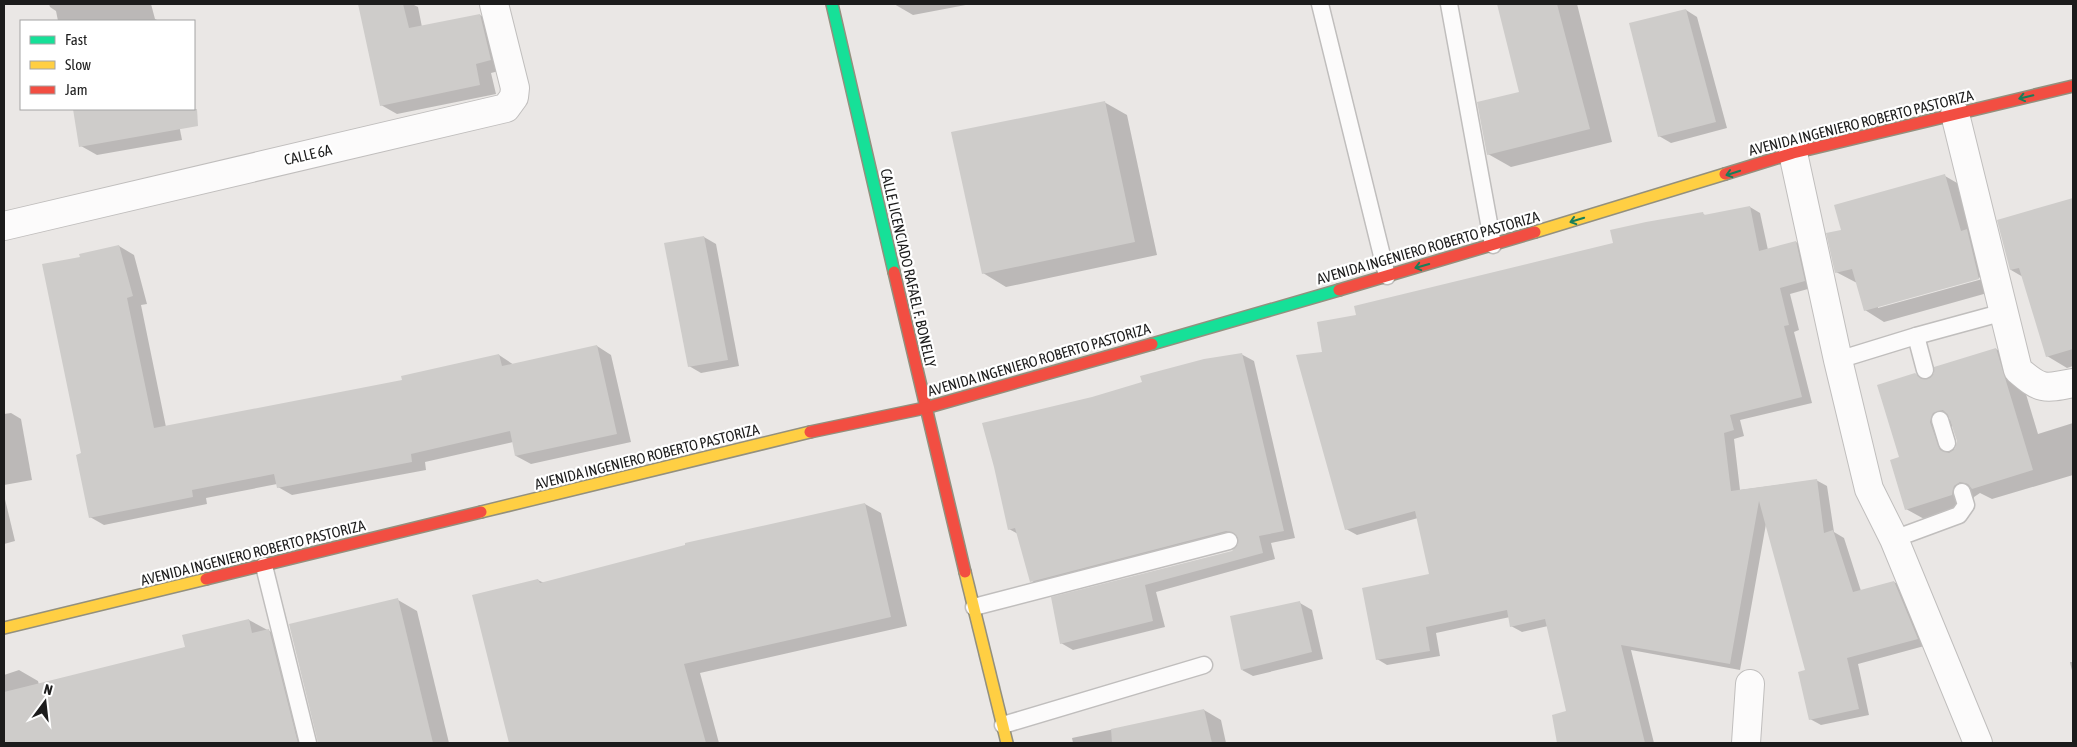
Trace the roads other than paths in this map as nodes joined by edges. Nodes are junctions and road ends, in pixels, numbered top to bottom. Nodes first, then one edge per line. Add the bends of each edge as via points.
1 (494, 4) edge
2 (832, 4) edge
3 (1320, 4) edge
4 (1449, 4) edge
5 (2073, 86) edge
6 (1955, 114) junction
7 (1793, 153) junction
8 (4, 226) edge
9 (1492, 245) junction
10 (1387, 276) junction
11 (2004, 312) junction
12 (1916, 336) junction
13 (1838, 360) junction
14 (1925, 370) dead end
15 (2073, 383) edge
16 (925, 408) junction
17 (1940, 420) dead end
18 (1947, 442) dead end
19 (1962, 492) dead end
20 (1894, 539) junction
21 (1229, 541) dead end
22 (264, 566) junction
23 (974, 607) junction
24 (4, 628) edge
25 (1204, 665) dead end
26 (1750, 684) dead end
27 (1003, 725) junction
28 (308, 743) edge
29 (1007, 743) edge
30 (1746, 743) edge
31 (1978, 743) edge

1 - 8 street, CALLE 6A via 514,88 514,97 506,108
2 - 16 street, CALLE LICENCIADO RAFAEL F. BONELLY
3 - 10 lane
4 - 9 lane
5 -> 6 street, AVENIDA INGENIERO ROBERTO PASTORIZA
6 - 7 street, AVENIDA INGENIERO ROBERTO PASTORIZA
6 - 11 street
7 -> 9 street, AVENIDA INGENIERO ROBERTO PASTORIZA
7 - 13 street
9 -> 10 street, AVENIDA INGENIERO ROBERTO PASTORIZA
10 - 16 street, AVENIDA INGENIERO ROBERTO PASTORIZA
11 - 12 lane
11 - 15 street via 2018,370 2034,383 2047,388
12 - 13 lane
12 - 14 lane
13 - 20 street via 1869,489
16 - 22 street, AVENIDA INGENIERO ROBERTO PASTORIZA via 820,430
16 - 23 street, CALLE LICENCIADO RAFAEL F. BONELLY
17 - 18 lane
19 - 20 lane via 1966,506 1959,515
20 - 31 street
21 - 23 lane
22 - 24 street, AVENIDA INGENIERO ROBERTO PASTORIZA
22 - 28 lane
23 - 27 street, CALLE LICENCIADO RAFAEL F. BONELLY
25 - 27 lane
26 - 30 street
27 - 29 street, CALLE LICENCIADO RAFAEL F. BONELLY

